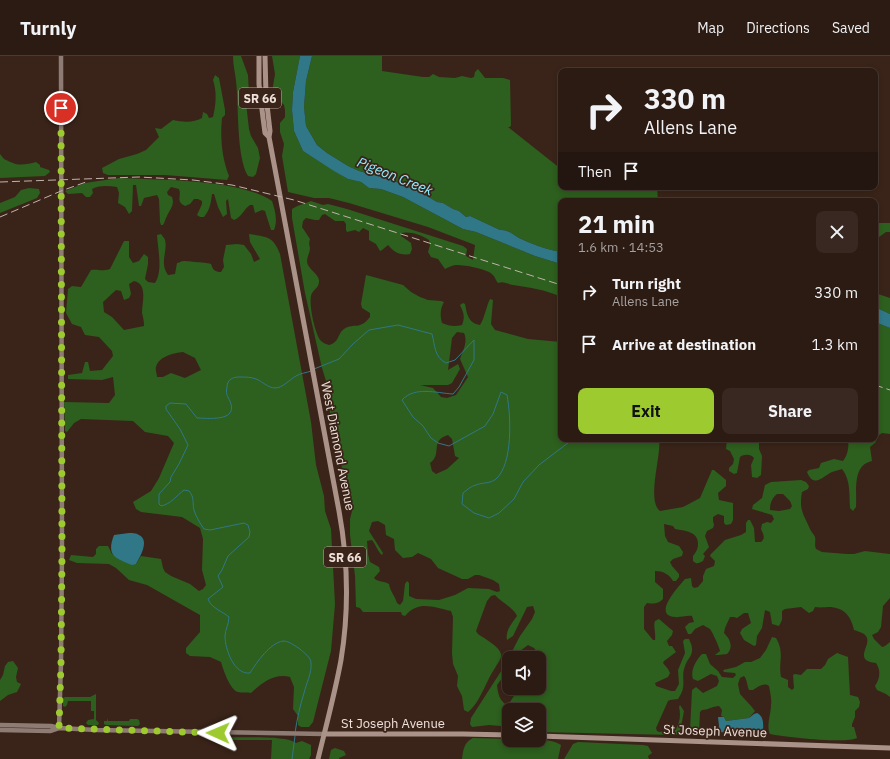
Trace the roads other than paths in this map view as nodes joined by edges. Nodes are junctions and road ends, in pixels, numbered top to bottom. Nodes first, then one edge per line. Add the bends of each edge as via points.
1 (61, 56) edge
2 (259, 56) edge
3 (264, 56) edge
4 (269, 137) junction
5 (0, 725) edge
6 (59, 728) junction
7 (0, 730) edge
8 (324, 734) junction
9 (502, 736) edge
10 (546, 736) edge
11 (890, 748) edge
12 (318, 759) edge

1 - 6 street via 62,558
2 - 4 main road, West Diamond Avenue / SR 66 via 263,118 265,133
3 - 4 main road, West Diamond Avenue / SR 66
4 - 8 main road, West Diamond Avenue / SR 66 via 342,524 346,578 344,641
5 - 6 street
6 - 7 street via 50,731
6 - 8 street
8 - 9 main road, St Joseph Avenue
8 - 12 main road, West Diamond Avenue / SR 66
10 - 11 main road, St Joseph Avenue

